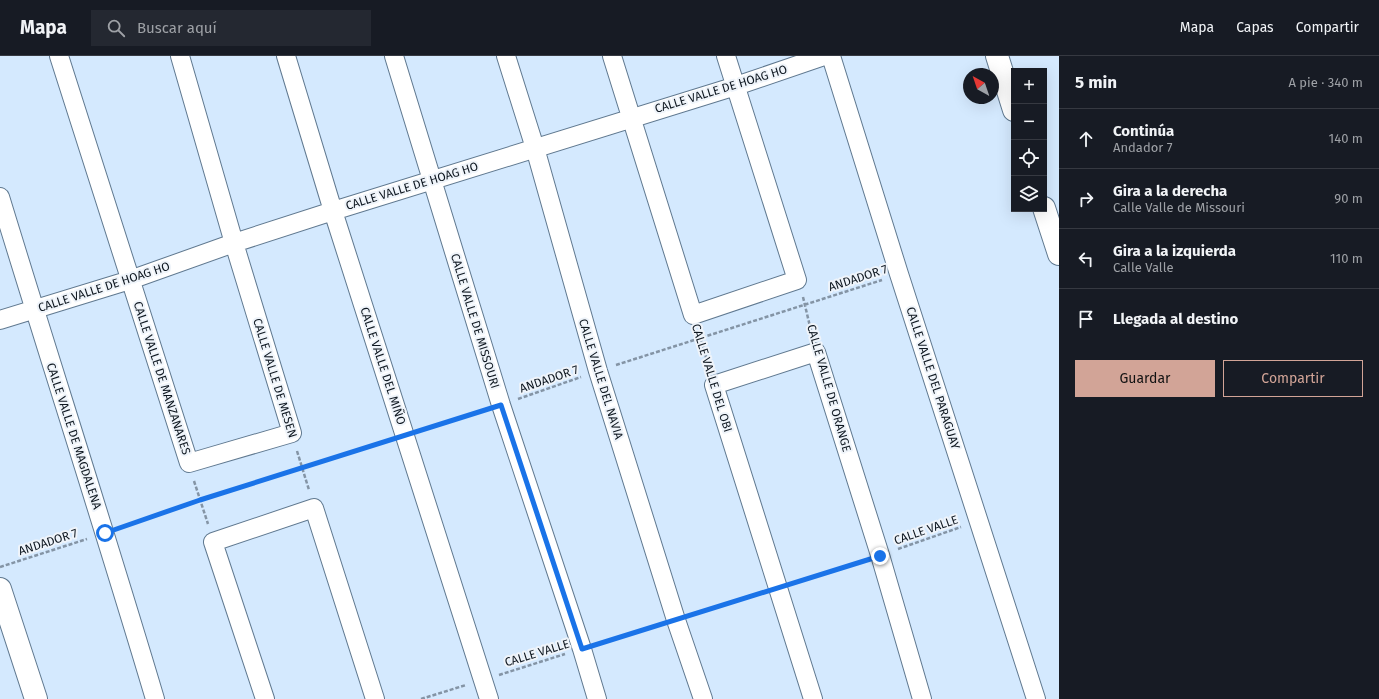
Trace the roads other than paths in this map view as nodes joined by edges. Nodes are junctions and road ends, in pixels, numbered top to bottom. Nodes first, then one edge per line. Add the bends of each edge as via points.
1 (59, 56) edge
2 (180, 56) edge
3 (286, 56) edge
4 (394, 56) edge
5 (506, 56) edge
6 (612, 56) edge
7 (726, 56) edge
8 (824, 56) edge
9 (831, 56) edge
10 (997, 56) edge
11 (736, 86) junction
12 (1012, 104) edge
13 (632, 117) junction
14 (535, 148) junction
15 (433, 180) junction
16 (0, 196) edge
17 (333, 211) junction
18 (1045, 212) edge
19 (234, 243) junction
20 (1059, 254) edge
21 (130, 280) junction
22 (34, 310) junction
23 (0, 320) edge
24 (816, 352) joint
25 (189, 463) joint
26 (0, 589) edge
27 (36, 699) edge
28 (155, 699) edge
29 (265, 699) edge
30 (375, 699) edge
31 (489, 699) edge
32 (597, 699) edge
33 (703, 699) edge
34 (813, 699) edge
35 (922, 699) edge
36 (1036, 699) edge

1 - 21 street, CALLE VALLE DE MANZANARES
2 - 19 street, CALLE VALLE DE MESEN
3 - 17 street, CALLE VALLE DEL MIÑO
4 - 15 street, CALLE VALLE DE MISSOURI
5 - 14 street, CALLE VALLE DEL NAVIA
6 - 13 street, CALLE VALLE DEL OBI
7 - 11 street
8 - 11 street, CALLE VALLE DE HOAG HO
9 - 36 street, CALLE VALLE DEL PARAGUAY
10 - 12 street
11 - 13 street, CALLE VALLE DE HOAG HO
11 - 13 street, CALLE VALLE DEL OBI via 797,280 693,315
13 - 14 street, CALLE VALLE DE HOAG HO
14 - 15 street, CALLE VALLE DE HOAG HO
14 - 33 street, CALLE VALLE DEL NAVIA via 598,371
15 - 17 street, CALLE VALLE DE HOAG HO
15 - 32 street, CALLE VALLE DE MISSOURI via 501,405
16 - 22 street, CALLE VALLE DE MAGDALENA
17 - 19 street, CALLE VALLE DE HOAG HO
17 - 31 street, CALLE VALLE DEL MIÑO
18 - 20 street
19 - 21 street, CALLE VALLE DE HOAG HO
19 - 25 street, CALLE VALLE DE MESEN via 292,433
21 - 22 street, CALLE VALLE DE HOAG HO
21 - 25 street, CALLE VALLE DE MANZANARES
22 - 23 street, CALLE VALLE DE HOAG HO
22 - 28 street, CALLE VALLE DE MAGDALENA
24 - 34 street, CALLE VALLE DEL OBI via 714,385
24 - 35 street, CALLE VALLE DE ORANGE
26 - 27 street
29 - 30 street via 213,542 314,508

